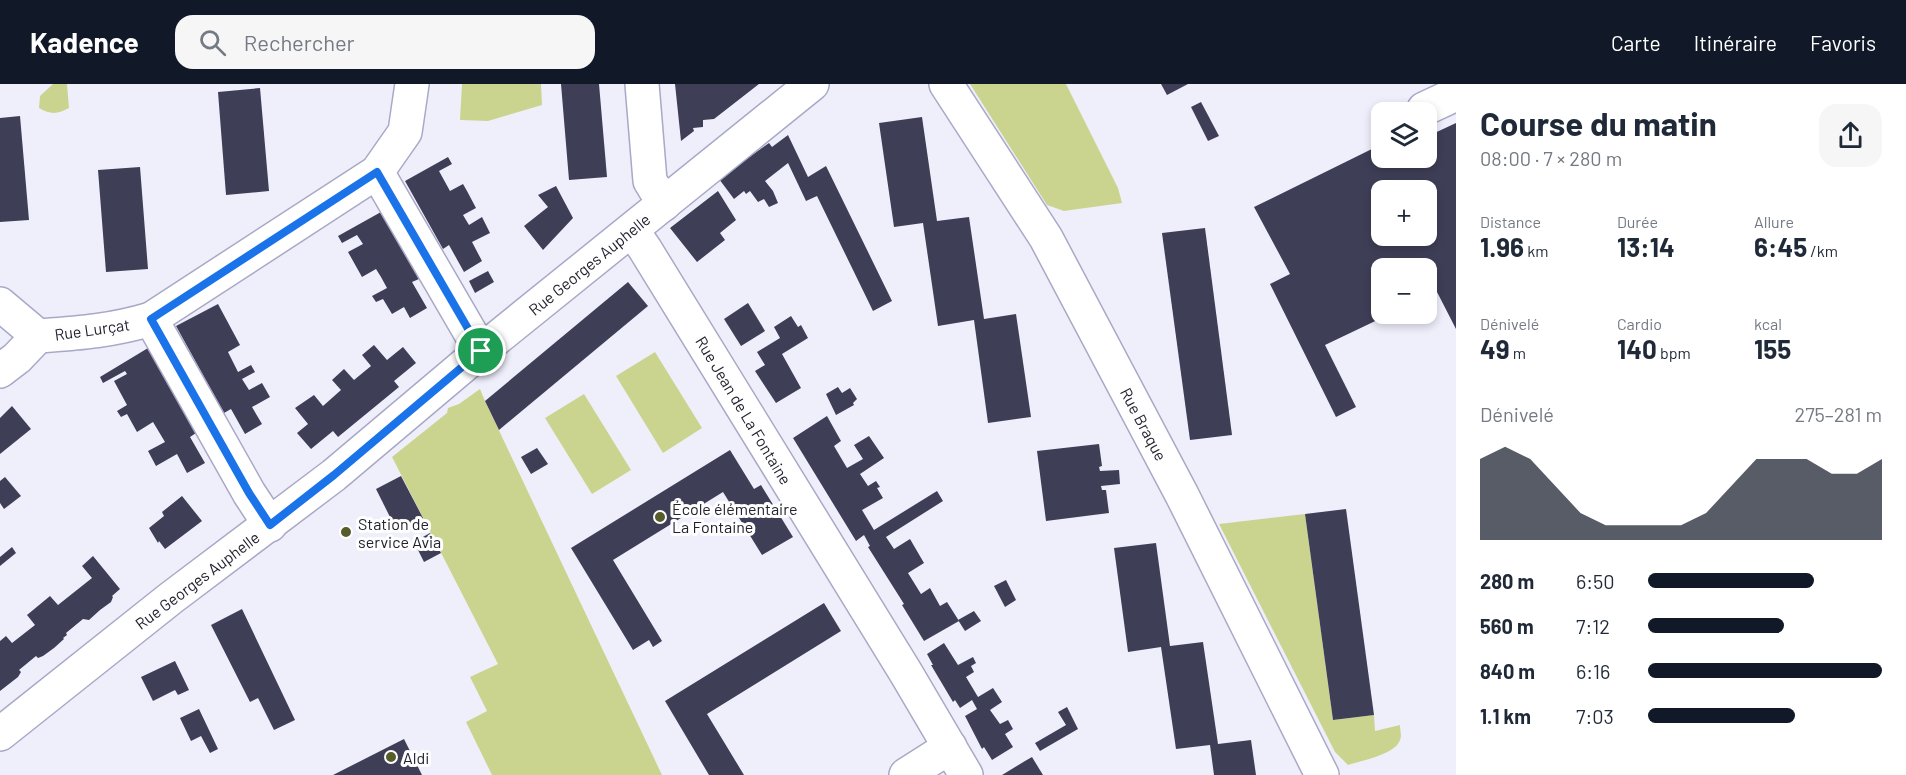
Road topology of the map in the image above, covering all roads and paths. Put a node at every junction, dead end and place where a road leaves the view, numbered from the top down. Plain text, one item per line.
1 (412, 84) edge
2 (642, 84) edge
3 (812, 84) edge
4 (946, 84) edge
5 (1456, 94) edge
6 (1437, 103) edge
7 (377, 172) junction
8 (664, 204) junction
9 (632, 230) junction
10 (0, 304) edge
11 (151, 319) junction
12 (38, 336) junction
13 (481, 351) junction
14 (0, 371) edge
15 (270, 525) junction
16 (0, 734) edge
17 (958, 761) edge
18 (906, 775) edge
19 (1322, 775) edge

1 - 7 street, Rue Lurçat
2 - 8 street
3 - 8 street, Rue Georges Auphelle
4 - 19 street, Rue Braque
5 - 6 street
7 - 11 street, Rue Lurçat
7 - 13 street
8 - 9 street, Rue Georges Auphelle
9 - 13 street, Rue Georges Auphelle
9 - 17 street, Rue Jean de La Fontaine
10 - 12 street, Rue Lurçat
11 - 12 street, Rue Lurçat
11 - 15 street
12 - 14 street
13 - 15 street, Rue Georges Auphelle
15 - 16 street, Rue Georges Auphelle
17 - 18 street

